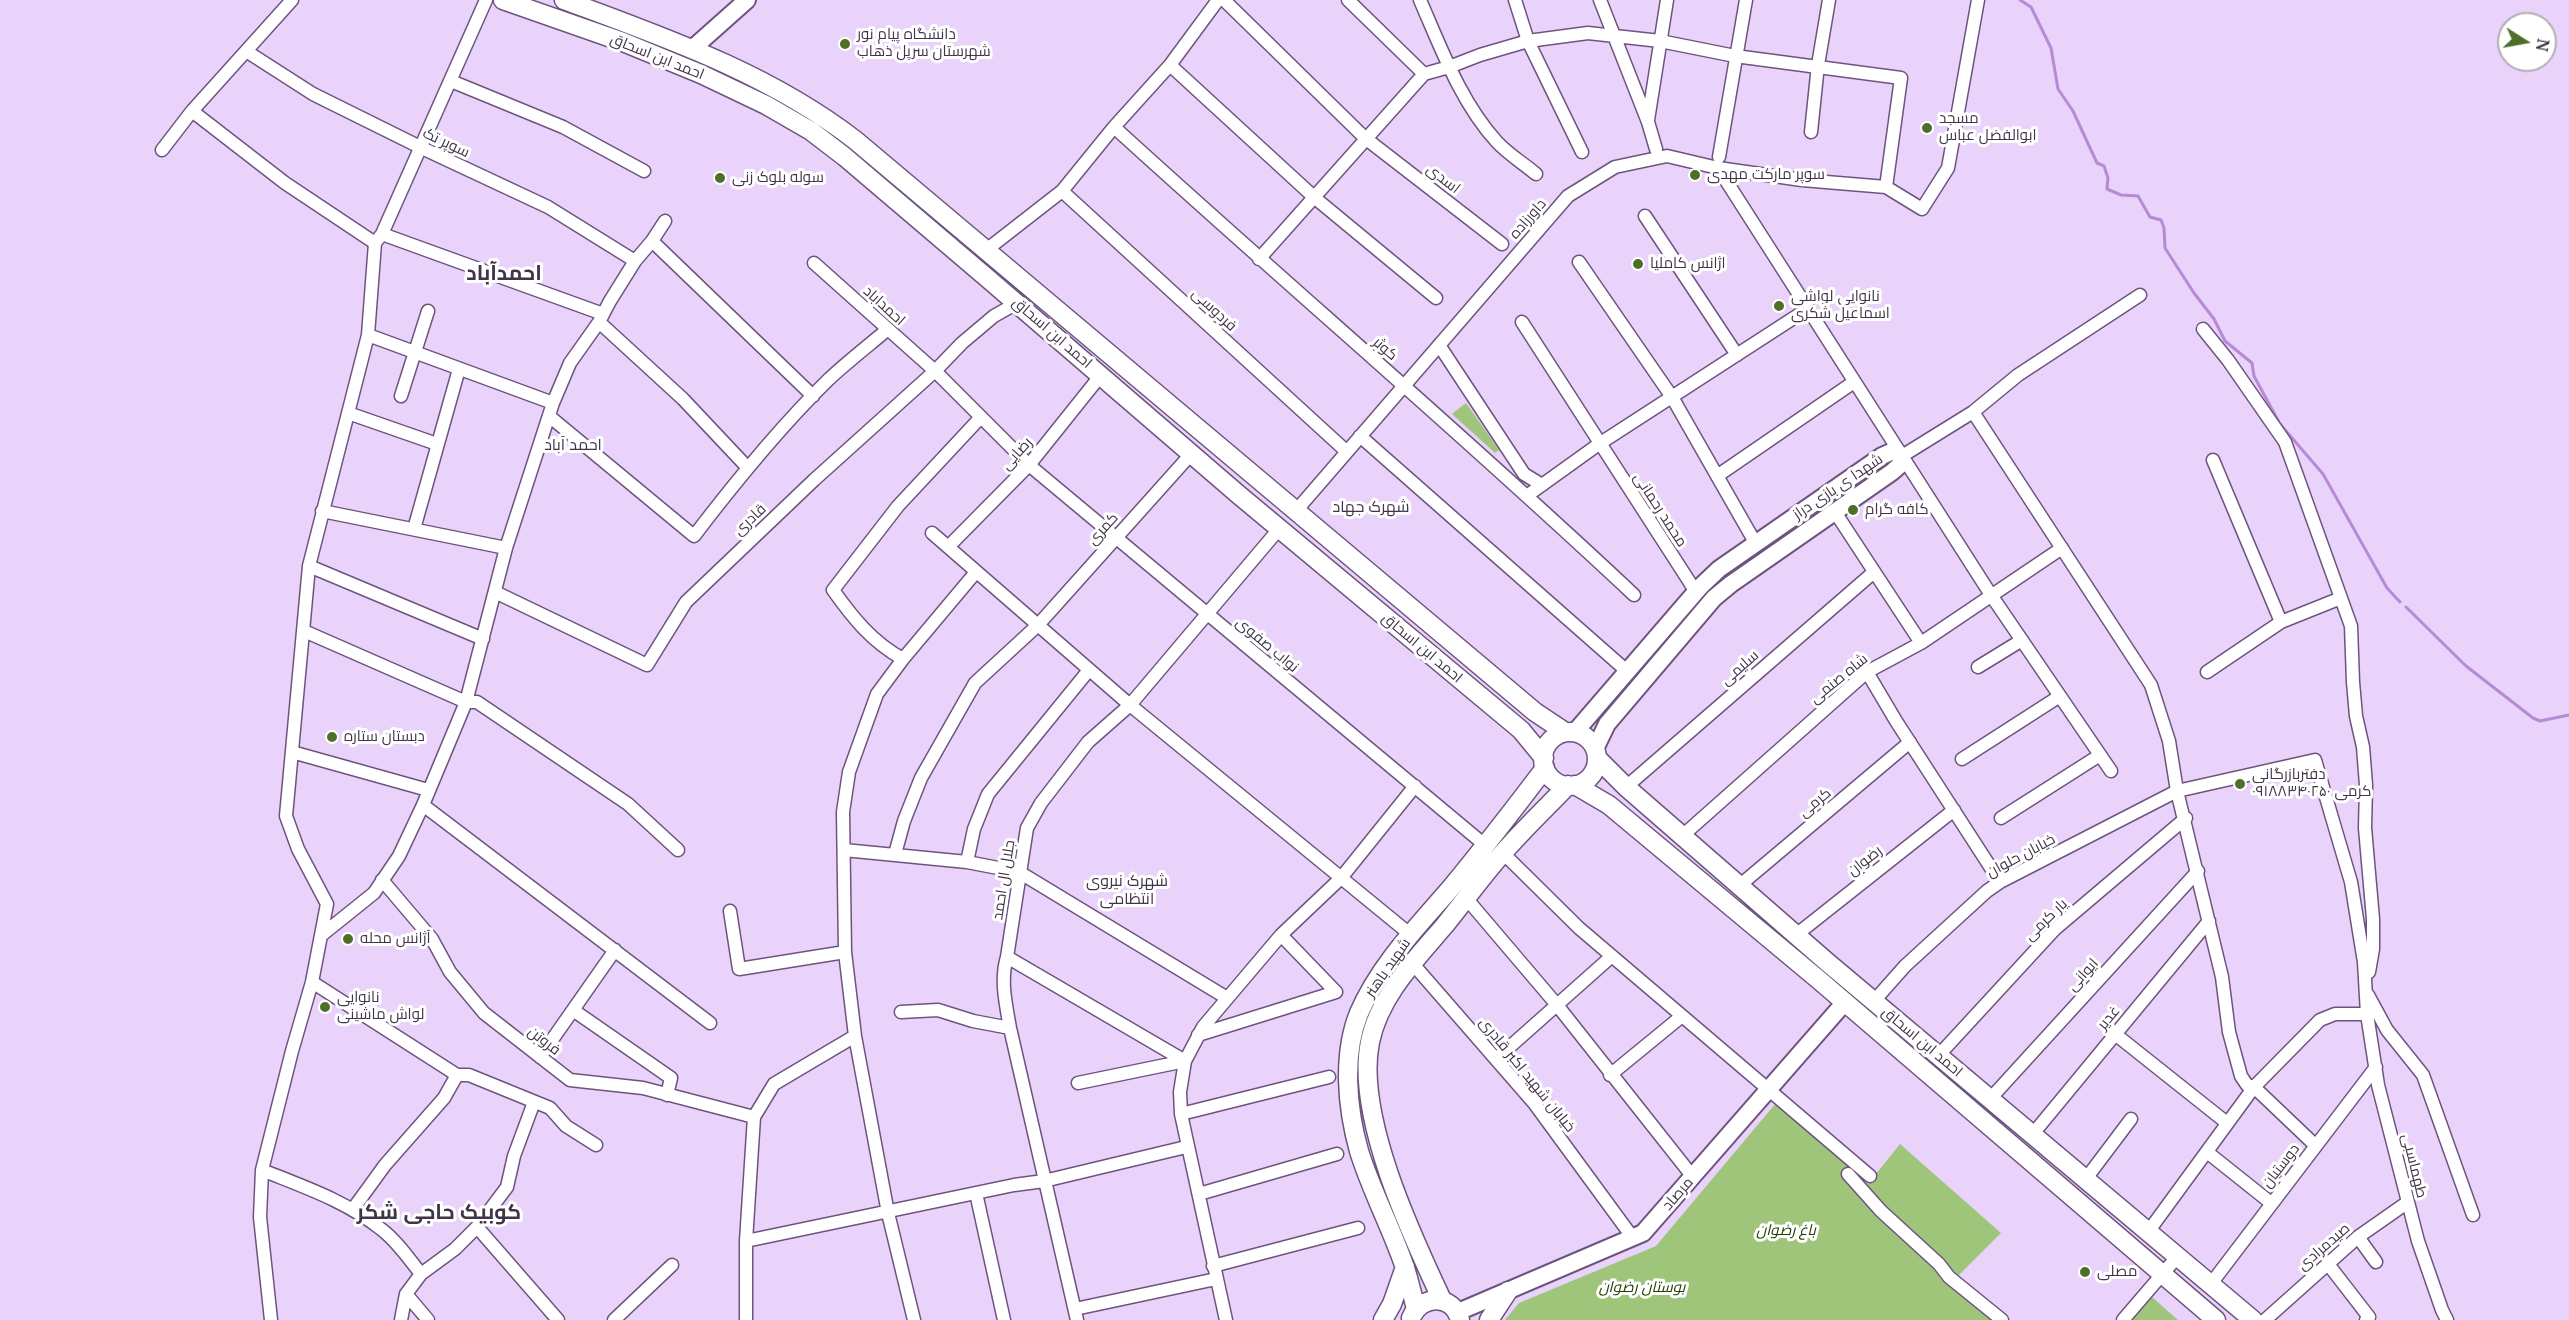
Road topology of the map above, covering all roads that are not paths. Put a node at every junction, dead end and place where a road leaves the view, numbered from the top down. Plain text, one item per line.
1 (292, 0) edge
2 (486, 0) edge
3 (503, 0) edge
4 (564, 0) edge
5 (747, 0) edge
6 (1218, 0) edge
7 (1224, 0) edge
8 (1348, 0) edge
9 (1420, 0) edge
10 (1515, 0) edge
11 (1600, 0) edge
12 (1667, 0) edge
13 (1746, 0) edge
14 (1829, 0) edge
15 (1978, 0) edge
16 (1614, 36) junction
17 (1528, 41) junction
18 (1660, 41) junction
19 (692, 49) junction
20 (246, 51) junction
21 (1735, 56) junction
22 (1170, 65) junction
23 (1818, 66) junction
24 (1449, 67) junction
25 (1424, 74) junction
26 (451, 81) junction
27 (192, 111) junction
28 (1648, 122) junction
29 (1114, 128) junction
30 (1811, 132) dead end
31 (1365, 138) junction
32 (422, 148) junction
33 (1656, 149) dead end
34 (162, 150) dead end
35 (1582, 152) dead end
36 (1718, 162) junction
37 (644, 171) dead end
38 (1536, 174) dead end
39 (1886, 187) junction
40 (1062, 191) junction
41 (1316, 198) junction
42 (1645, 216) dead end
43 (664, 221) dead end
44 (379, 238) junction
45 (652, 241) junction
46 (1502, 244) dead end
47 (992, 256) junction
48 (1259, 259) junction
49 (635, 261) junction
50 (1579, 262) dead end
51 (814, 263) dead end
52 (986, 276) junction
53 (1032, 290) junction
54 (2140, 295) dead end
55 (1437, 298) dead end
56 (1017, 303) junction
57 (1806, 310) junction
58 (429, 311) dead end
59 (601, 318) junction
60 (1522, 322) dead end
61 (888, 329) junction
62 (2203, 329) dead end
63 (368, 335) junction
64 (1438, 345) junction
65 (415, 352) junction
66 (1737, 355) junction
67 (459, 369) junction
68 (934, 371) junction
69 (1101, 375) junction
70 (1854, 382) junction
71 (1404, 386) junction
72 (401, 396) dead end
73 (813, 396) junction
74 (1672, 397) junction
75 (554, 403) junction
76 (1973, 412) junction
77 (348, 413) junction
78 (549, 416) junction
79 (981, 417) junction
80 (1360, 436) junction
81 (437, 444) junction
82 (1599, 444) junction
83 (1346, 451) junction
84 (1192, 453) junction
85 (1902, 456) junction
86 (2213, 459) dead end
87 (1029, 465) junction
88 (747, 467) junction
89 (1717, 476) junction
90 (1542, 485) junction
91 (1528, 495) junction
92 (322, 511) junction
93 (1295, 512) junction
94 (1835, 512) junction
95 (414, 529) junction
96 (1279, 529) junction
97 (932, 533) dead end
98 (1116, 537) junction
99 (1756, 544) junction
100 (948, 547) junction
101 (506, 548) junction
102 (2062, 548) junction
103 (309, 566) junction
104 (976, 572) junction
105 (1874, 572) junction
106 (495, 592) junction
107 (1696, 592) junction
108 (1634, 595) dead end
109 (1991, 595) junction
110 (2341, 598) junction
111 (1208, 614) junction
112 (2281, 622) junction
113 (1038, 625) junction
114 (304, 631) junction
115 (483, 639) junction
116 (2022, 640) junction
117 (1921, 643) junction
118 (903, 659) junction
119 (1978, 667) dead end
120 (1089, 670) junction
121 (1628, 672) junction
122 (1867, 672) junction
123 (2206, 672) dead end
124 (2060, 696) junction
125 (465, 702) junction
126 (1130, 705) junction
127 (1570, 732) junction
128 (1910, 742) junction
129 (292, 752) junction
130 (1596, 753) junction
131 (2100, 755) junction
132 (1962, 759) dead end
133 (1545, 763) junction
134 (2110, 771) dead end
135 (1572, 785) junction
136 (1415, 786) junction
137 (1626, 787) junction
138 (428, 790) junction
139 (2177, 791) junction
140 (423, 805) junction
141 (1954, 810) junction
142 (2001, 818) dead end
143 (2186, 818) junction
144 (1682, 837) junction
145 (1486, 846) junction
146 (678, 850) dead end
147 (844, 850) junction
148 (895, 854) junction
149 (1503, 854) junction
150 (966, 862) junction
151 (2198, 871) junction
152 (1019, 872) junction
153 (1341, 878) junction
154 (382, 880) junction
155 (2000, 882) junction
156 (1739, 886) junction
157 (1466, 898) junction
158 (730, 911) dead end
159 (2209, 921) junction
160 (1415, 931) junction
161 (323, 934) junction
162 (1281, 935) junction
163 (1796, 935) junction
164 (1431, 941) junction
165 (615, 950) junction
166 (845, 952) junction
167 (1396, 954) junction
168 (1612, 956) junction
169 (1007, 957) junction
170 (1412, 965) junction
171 (312, 982) junction
172 (2366, 992) junction
173 (1227, 998) junction
174 (1874, 1001) junction
175 (1845, 1002) junction
176 (1557, 1005) junction
177 (573, 1010) junction
178 (901, 1012) dead end
179 (2367, 1014) junction
180 (1682, 1016) junction
181 (710, 1023) dead end
182 (1010, 1028) junction
183 (2115, 1034) junction
184 (1198, 1035) junction
185 (855, 1036) junction
186 (1938, 1056) junction
187 (540, 1057) junction
188 (1496, 1059) junction
189 (1185, 1061) junction
190 (2376, 1067) junction
191 (457, 1075) junction
192 (1610, 1075) junction
193 (1329, 1077) dead end
194 (1078, 1083) dead end
195 (2254, 1087) junction
196 (1770, 1090) junction
197 (667, 1095) junction
198 (1990, 1100) junction
199 (534, 1102) junction
200 (1181, 1114) junction
201 (754, 1117) junction
202 (2131, 1119) dead end
203 (2227, 1123) junction
204 (2032, 1135) junction
205 (596, 1145) dead end
206 (2316, 1146) junction
207 (1186, 1147) junction
208 (2206, 1152) junction
209 (1337, 1154) dead end
210 (262, 1170) junction
211 (1848, 1174) dead end
212 (1693, 1176) junction
213 (1870, 1176) dead end
214 (2085, 1180) junction
215 (1044, 1181) junction
216 (976, 1193) junction
217 (1199, 1194) junction
218 (2408, 1202) junction
219 (2271, 1203) junction
220 (353, 1209) junction
221 (888, 1213) junction
222 (2473, 1215) dead end
223 (477, 1227) junction
224 (1358, 1228) dead end
225 (2148, 1233) junction
226 (2358, 1237) junction
227 (1633, 1238) junction
228 (746, 1242) junction
229 (2177, 1257) junction
230 (2376, 1262) dead end
231 (2328, 1263) junction
232 (672, 1265) dead end
233 (1213, 1266) junction
234 (1405, 1267) junction
235 (422, 1274) junction
236 (2163, 1274) junction
237 (1216, 1279) junction
238 (2210, 1285) junction
239 (1508, 1291) junction
240 (406, 1294) junction
241 (1442, 1300) junction
242 (1076, 1315) edge
243 (1459, 1316) edge
244 (1411, 1317) edge
245 (271, 1320) edge
246 (401, 1320) edge
247 (428, 1320) edge
248 (558, 1320) edge
249 (614, 1320) edge
250 (746, 1320) edge
251 (914, 1320) edge
252 (1004, 1320) edge
253 (1226, 1320) edge
254 (1383, 1320) edge
255 (1489, 1320) edge
256 (2002, 1320) edge
257 (2123, 1320) edge
258 (2216, 1320) edge
259 (2253, 1320) edge
260 (2265, 1320) edge
261 (2366, 1320) edge
262 (2447, 1320) edge

1 - 20 street
2 - 26 street
3 - 52 main road, احمد ابن اسحاق
4 - 19 main road, احمد ابن اسحاق
5 - 19 street
6 - 22 street
7 - 31 street, اسدی
8 - 25 street
9 - 24 street
10 - 17 street
11 - 16 street
12 - 18 street
13 - 21 street
14 - 23 street
15 - 39 street
16 - 17 street
16 - 18 street
16 - 28 street
17 - 24 street
17 - 35 street
18 - 21 street
18 - 28 street
19 - 47 main road, احمد ابن اسحاق
20 - 27 street
20 - 32 street, سوپر تک
21 - 23 street
21 - 36 street
22 - 29 street
22 - 41 street
23 - 30 street
23 - 39 street
24 - 25 street
24 - 38 street
25 - 31 street
26 - 32 street
26 - 37 street
27 - 34 street
27 - 44 street
28 - 33 street
29 - 40 street
29 - 48 street, کوثر
31 - 41 street
31 - 46 street, اسدی
32 - 44 street
32 - 49 street, سوپر تک
36 - 39 street, داورزاده
36 - 57 street
36 - 64 street, داورزاده
40 - 47 street
40 - 83 street, فردوسی
41 - 48 street
41 - 55 street
42 - 66 street
43 - 45 street
44 - 59 street
44 - 63 street
45 - 49 street
45 - 73 street
47 - 52 main road
47 - 53 main road, احمد ابن اسحاق
48 - 71 street, کوثر
49 - 59 street
50 - 74 street
51 - 61 street, احمداباد
52 - 56 main road, احمد ابن اسحاق
53 - 56 main road
53 - 93 main road, احمد ابن اسحاق
54 - 76 street
56 - 68 street, قادری
56 - 69 main road, احمد ابن اسحاق
57 - 66 street
57 - 70 street
58 - 65 street
59 - 75 street
59 - 88 street
60 - 82 street, محمد رحمانی
61 - 68 street, احمداباد
61 - 73 street
62 - 110 street
63 - 65 street
63 - 77 street
64 - 71 street, داورزاده
64 - 90 street
65 - 67 street
65 - 72 street
66 - 74 street
67 - 75 street
67 - 81 street
68 - 79 street, احمداباد
68 - 106 street, قادری
69 - 84 main road, احمد ابن اسحاق
69 - 87 street, رضایی
70 - 85 street
70 - 89 street
71 - 80 street, داورزاده
71 - 91 street, کوثر
73 - 88 street
74 - 82 street
74 - 89 street
75 - 78 street
76 - 85 street
76 - 102 street
77 - 81 street
77 - 92 street
78 - 88 street
78 - 101 street
79 - 87 street, نواب صفوی
79 - 118 street
80 - 83 street, داورزاده
80 - 121 street
81 - 95 street
82 - 90 street
82 - 107 street, محمد رحمانی
83 - 93 street, داورزاده
84 - 96 main road, احمد ابن اسحاق
84 - 98 street, کمری
85 - 94 street, شهدا ی بازی دراز
85 - 99 street, شهدا ی بازی دراز
85 - 109 street
86 - 112 street
87 - 98 street, نواب صفوی
87 - 100 street, رضایی
89 - 99 street
90 - 91 street
91 - 108 street, کوثر
92 - 95 street
92 - 103 street
93 - 127 main road, احمد ابن اسحاق
94 - 105 street
94 - 130 street, شهدا ی بازی دراز
95 - 101 street
96 - 111 street, جلال ال احمد
96 - 133 main road, احمد ابن اسحاق
97 - 100 street
98 - 111 street, نواب صفوی
98 - 113 street, کمری
99 - 107 street, شهدا ی بازی دراز
100 - 104 street
101 - 106 street
102 - 109 street, شاه صنمی
102 - 139 street
103 - 114 street
103 - 115 street
104 - 113 street
104 - 118 street
105 - 117 street
105 - 137 street, سلیمی
106 - 115 street
107 - 121 street, شهدا ی بازی دراز
109 - 116 street
109 - 117 street, شاه صنمی
110 - 112 street
110 - 172 street
111 - 126 street, جلال ال احمد
111 - 136 street, نواب صفوی
112 - 123 street
113 - 120 street
113 - 148 street, کمری
114 - 125 street
114 - 129 street
115 - 125 street
116 - 119 street
116 - 124 street
117 - 122 street, شاه صنمی
118 - 147 street
120 - 126 street
120 - 150 street
121 - 127 street, شهدا ی بازی دراز
122 - 128 street
122 - 144 street, شاه صنمی
124 - 131 street
124 - 132 street
125 - 138 street
125 - 146 street
126 - 152 street, جلال ال احمد
126 - 153 street
127 - 130 main road
127 - 133 main road
128 - 141 street
128 - 156 street, کرمی
129 - 138 street
129 - 161 street
130 - 135 main road
130 - 137 main road, احمد ابن اسحاق
131 - 134 street
131 - 142 street
133 - 135 main road
133 - 145 main road, شهید باهنر
135 - 149 main road, شهید باهنر
135 - 175 main road, احمد ابن اسحاق
136 - 145 street, نواب صفوی
136 - 153 street
137 - 144 main road, احمد ابن اسحاق
138 - 140 street
139 - 143 street
139 - 155 street, خیابان حلوان
139 - 172 street, خیابان حلوان
140 - 154 street
140 - 165 street
141 - 155 street
141 - 163 street, رضوان
143 - 151 street
143 - 186 street, یار کرمی
144 - 156 main road, احمد ابن اسحاق
145 - 160 main road, شهید باهنر
147 - 148 street
147 - 166 street
148 - 150 street
149 - 157 main road, شهید باهنر
149 - 168 street
150 - 152 street
151 - 159 street
151 - 198 street, ایوانی
152 - 169 street, جلال ال احمد
152 - 173 street
153 - 160 street
153 - 162 street
154 - 161 street
154 - 187 street, فروتن
155 - 174 street, خیابان حلوان
156 - 163 main road, احمد ابن اسحاق
157 - 164 main road, شهید باهنر
157 - 176 street
158 - 166 street
159 - 183 street, غدیر
159 - 195 street
160 - 164 main road
160 - 167 main road, شهید باهنر
161 - 171 street
162 - 173 street
162 - 184 street
163 - 174 main road, احمد ابن اسحاق
164 - 170 main road, شهید باهنر
165 - 177 street
165 - 181 street
166 - 185 street
167 - 170 main road
167 - 234 main road, شهید باهنر
168 - 176 street
168 - 180 street
169 - 182 street, جلال ال احمد
169 - 189 street
170 - 188 street, خیابان شهید اکبر قادری
170 - 241 main road, شهید باهنر
171 - 191 street
171 - 210 street
172 - 179 street, طهماسبی
172 - 222 street
173 - 184 street
174 - 186 main road, احمد ابن اسحاق
175 - 196 street, مرصاد
175 - 236 main road, احمد ابن اسحاق
176 - 188 street
176 - 192 street
177 - 187 street
177 - 197 street
178 - 182 street
179 - 190 street, طهماسبی
179 - 195 street
180 - 192 street
180 - 196 street
182 - 215 street, جلال ال احمد
183 - 203 street
183 - 204 street, غدیر
184 - 189 street
185 - 201 street
185 - 221 street
186 - 198 main road, احمد ابن اسحاق
187 - 197 street, فروتن
188 - 227 street, خیابان شهید اکبر قادری
189 - 194 street
189 - 200 street
190 - 206 street, دوستیان
190 - 218 street, طهماسبی
191 - 199 street
191 - 220 street
192 - 212 street
193 - 200 street
195 - 203 street
195 - 206 street
196 - 212 street, مرصاد
196 - 213 street
197 - 201 street, فروتن
198 - 204 main road, احمد ابن اسحاق
199 - 205 street
199 - 223 street
200 - 207 street
201 - 228 street
202 - 214 street
203 - 208 street
204 - 214 main road, احمد ابن اسحاق
206 - 219 street, دوستیان
207 - 215 street
207 - 217 street
208 - 219 street
208 - 225 street
209 - 217 street
210 - 220 street
210 - 245 street
211 - 256 street
212 - 227 street, مرصاد
214 - 225 main road, احمد ابن اسحاق
215 - 216 street
215 - 242 street, جلال ال احمد
216 - 221 street
216 - 252 street
217 - 233 street
218 - 226 street, صیدمرادی
218 - 262 street, طهماسبی
219 - 238 street, دوستیان
220 - 235 street
221 - 228 street
221 - 251 street
223 - 235 street
223 - 248 street
224 - 233 street
225 - 229 main road, احمد ابن اسحاق
226 - 230 street
226 - 231 street, صیدمرادی
227 - 239 street, مرصاد
228 - 250 street
229 - 236 street
229 - 238 main road, احمد ابن اسحاق
231 - 260 street, صیدمرادی
231 - 261 street
232 - 249 street
233 - 237 street
234 - 244 main road, شهید باهنر
234 - 254 main road
235 - 240 street
236 - 257 street
236 - 258 main road, احمد ابن اسحاق
237 - 242 street
237 - 253 street
238 - 259 main road, احمد ابن اسحاق
239 - 243 street, مرصاد
239 - 255 main road
240 - 246 street
240 - 247 street
241 - 243 main road
241 - 244 main road

